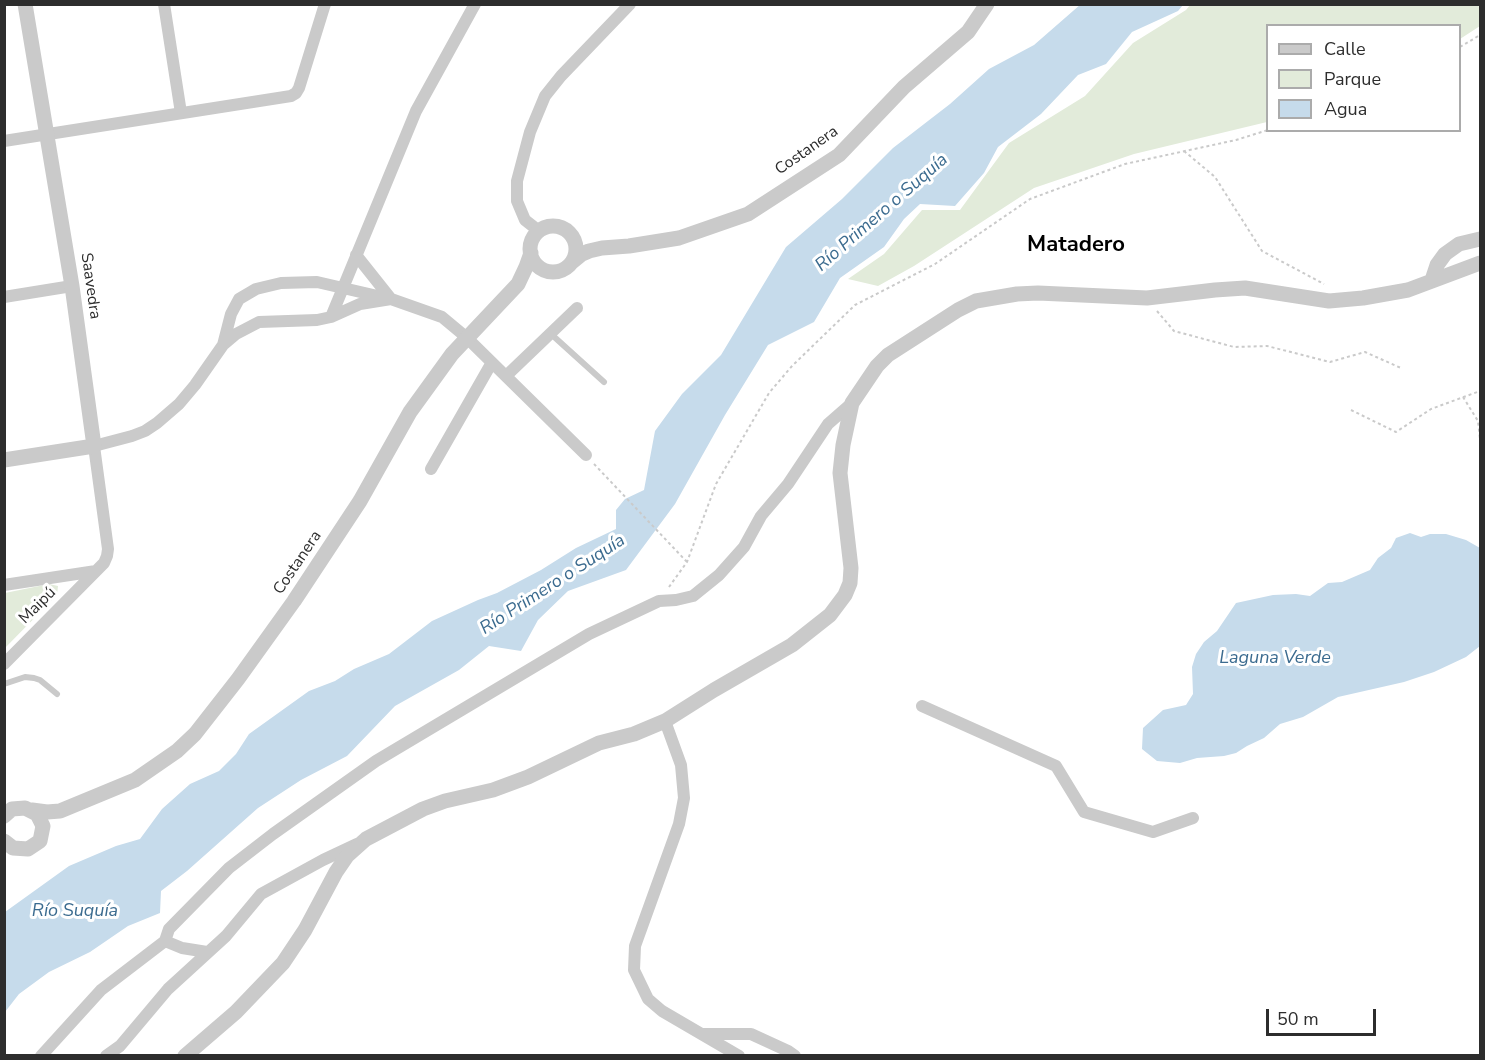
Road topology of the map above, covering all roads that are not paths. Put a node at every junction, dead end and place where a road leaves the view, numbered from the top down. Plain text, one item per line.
1 (25, 4) edge
2 (164, 4) edge
3 (325, 4) edge
4 (474, 4) edge
5 (630, 4) edge
6 (987, 4) edge
7 (181, 113) junction
8 (47, 134) junction
9 (4, 141) edge
10 (539, 231) junction
11 (572, 236) junction
12 (1480, 239) edge
13 (602, 248) junction
14 (531, 253) junction
15 (356, 255) junction
16 (1480, 263) edge
17 (571, 264) junction
18 (551, 272) junction
19 (1432, 280) junction
20 (518, 284) junction
21 (72, 286) junction
22 (341, 289) junction
23 (4, 297) edge
24 (391, 299) junction
25 (577, 308) dead end
26 (331, 317) junction
27 (551, 333) junction
28 (466, 338) junction
29 (223, 345) junction
30 (491, 364) junction
31 (506, 376) junction
32 (604, 382) dead end
33 (852, 403) junction
34 (94, 446) junction
35 (586, 455) road end
36 (4, 460) edge
37 (431, 469) dead end
38 (96, 571) junction
39 (4, 585) edge
40 (4, 664) edge
41 (4, 684) edge
42 (57, 694) dead end
43 (922, 706) dead end
44 (665, 721) junction
45 (32, 810) junction
46 (60, 811) junction
47 (4, 816) edge
48 (1193, 818) dead end
49 (43, 834) junction
50 (366, 839) junction
51 (7, 846) edge
52 (165, 941) junction
53 (207, 952) junction
54 (700, 1034) junction
55 (41, 1056) edge
56 (106, 1056) edge
57 (185, 1056) edge
58 (739, 1056) edge
59 (795, 1056) edge

1 - 8 street, Saavedra
2 - 7 street
3 - 7 street
4 - 15 street
5 - 10 street
6 - 13 street, Costanera
7 - 8 street
8 - 9 street
8 - 21 street, Saavedra
10 - 11 street, Costanera
10 - 14 street, Costanera
11 - 13 street, Costanera
11 - 17 street
12 - 19 street
13 - 17 street, Costanera
14 - 18 street
14 - 20 street, Costanera
15 - 22 street
15 - 24 street
16 - 19 street
17 - 18 street, Costanera
18 - 20 street, Costanera
19 - 33 street
20 - 28 street, Costanera
21 - 23 street
21 - 34 street, Saavedra
22 - 24 street
22 - 26 street
22 - 29 street
24 - 26 street
24 - 28 street
25 - 27 street
26 - 29 street
27 - 31 street
27 - 32 lane
28 - 30 street
28 - 46 street, Costanera
29 - 34 street
30 - 31 street
30 - 37 street
31 - 35 street
33 - 44 street
33 - 52 street
34 - 36 street
34 - 38 street, Saavedra
38 - 39 street
38 - 40 street, Maipú
41 - 42 lane
43 - 48 street
44 - 50 street
44 - 54 street
45 - 46 street, Costanera
45 - 47 street, Costanera
45 - 49 street
46 - 49 street
49 - 51 street
50 - 53 street
50 - 57 street
52 - 53 street
52 - 55 street
53 - 56 street
54 - 58 street
54 - 59 street

